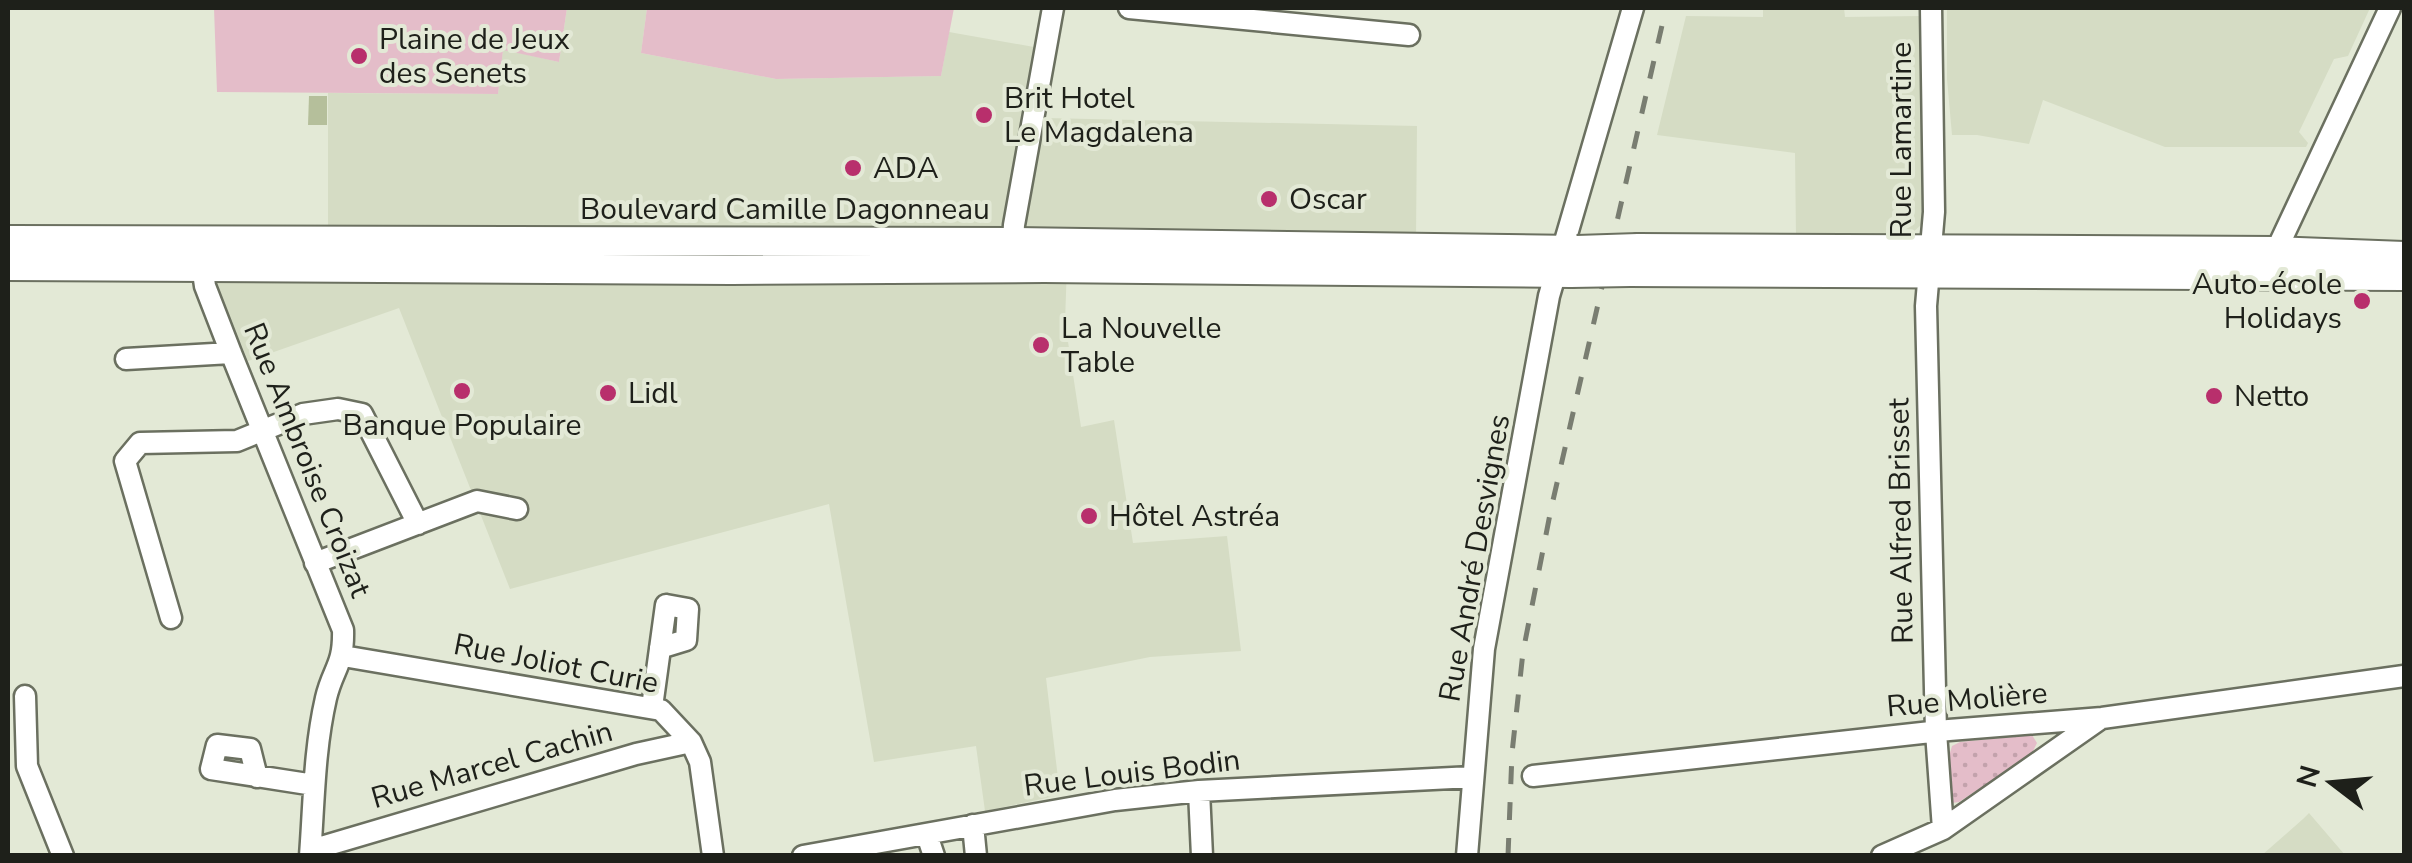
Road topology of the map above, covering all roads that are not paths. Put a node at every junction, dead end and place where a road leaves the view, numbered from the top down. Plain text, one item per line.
1 (1053, 8) edge
2 (1129, 8) edge
3 (1632, 8) edge
4 (1931, 8) edge
5 (2390, 8) edge
6 (1408, 35) dead end
7 (8, 240) edge
8 (1013, 255) junction
9 (1634, 259) junction
10 (1567, 261) junction
11 (1930, 261) junction
12 (2403, 263) edge
13 (202, 265) junction
14 (8, 266) edge
15 (2277, 267) junction
16 (230, 353) junction
17 (126, 360) dead end
18 (262, 432) junction
19 (517, 509) dead end
20 (418, 524) junction
21 (315, 563) junction
22 (171, 618) dead end
23 (660, 648) dead end
24 (343, 656) junction
25 (2404, 676) edge
26 (24, 696) dead end
27 (652, 707) junction
28 (2102, 718) junction
29 (2035, 725) junction
30 (1936, 732) junction
31 (691, 742) junction
32 (2043, 759) junction
33 (1533, 776) dead end
34 (257, 777) dead end
35 (1472, 777) junction
36 (314, 785) junction
37 (1199, 790) junction
38 (973, 825) junction
39 (1943, 829) junction
40 (927, 834) junction
41 (854, 852) edge
42 (310, 853) edge
43 (63, 856) edge
44 (713, 856) edge
45 (803, 856) edge
46 (934, 856) edge
47 (976, 856) edge
48 (1202, 856) edge
49 (1467, 856) edge
50 (1882, 856) edge

1 - 8 street
2 - 6 street
3 - 10 street, Rue André Desvignes
4 - 11 street, Rue Lamartine
5 - 15 street
7 - 8 main road, Boulevard Camille Dagonneau
8 - 10 main road, Boulevard Camille Dagonneau
8 - 13 main road, Boulevard Camille Dagonneau
9 - 10 main road, Boulevard Camille Dagonneau, bridge
9 - 11 main road
9 - 11 main road
10 - 35 street, Rue André Desvignes
11 - 15 main road
11 - 30 street, Rue Alfred Brisset
12 - 15 main road
13 - 14 main road, Boulevard Camille Dagonneau
13 - 16 street, Rue Ambroise Croizat
16 - 17 street
16 - 18 street, Rue Ambroise Croizat
18 - 20 street
18 - 21 street, Rue Ambroise Croizat
18 - 22 street
19 - 20 street
20 - 21 street
21 - 24 street, Rue Ambroise Croizat
23 - 27 street
24 - 27 street, Rue Joliot Curie
24 - 36 street
25 - 28 street, Rue Molière
26 - 43 street
27 - 31 street, Rue Joliot Curie
28 - 29 street, Rue Molière
28 - 32 street
29 - 30 street, Rue Molière
29 - 32 street
30 - 33 street, Rue Molière
30 - 39 street, Rue Alfred Brisset
31 - 42 street, Rue Marcel Cachin
31 - 44 street
32 - 39 street
34 - 36 street
35 - 37 street, Rue Louis Bodin
35 - 49 street, Rue André Desvignes
36 - 42 street
37 - 38 street, Rue Louis Bodin
37 - 48 street
38 - 40 street, Rue Louis Bodin
38 - 47 street
39 - 50 street
40 - 41 street, Rue Louis Bodin
40 - 46 street
41 - 45 street, Rue Louis Bodin

